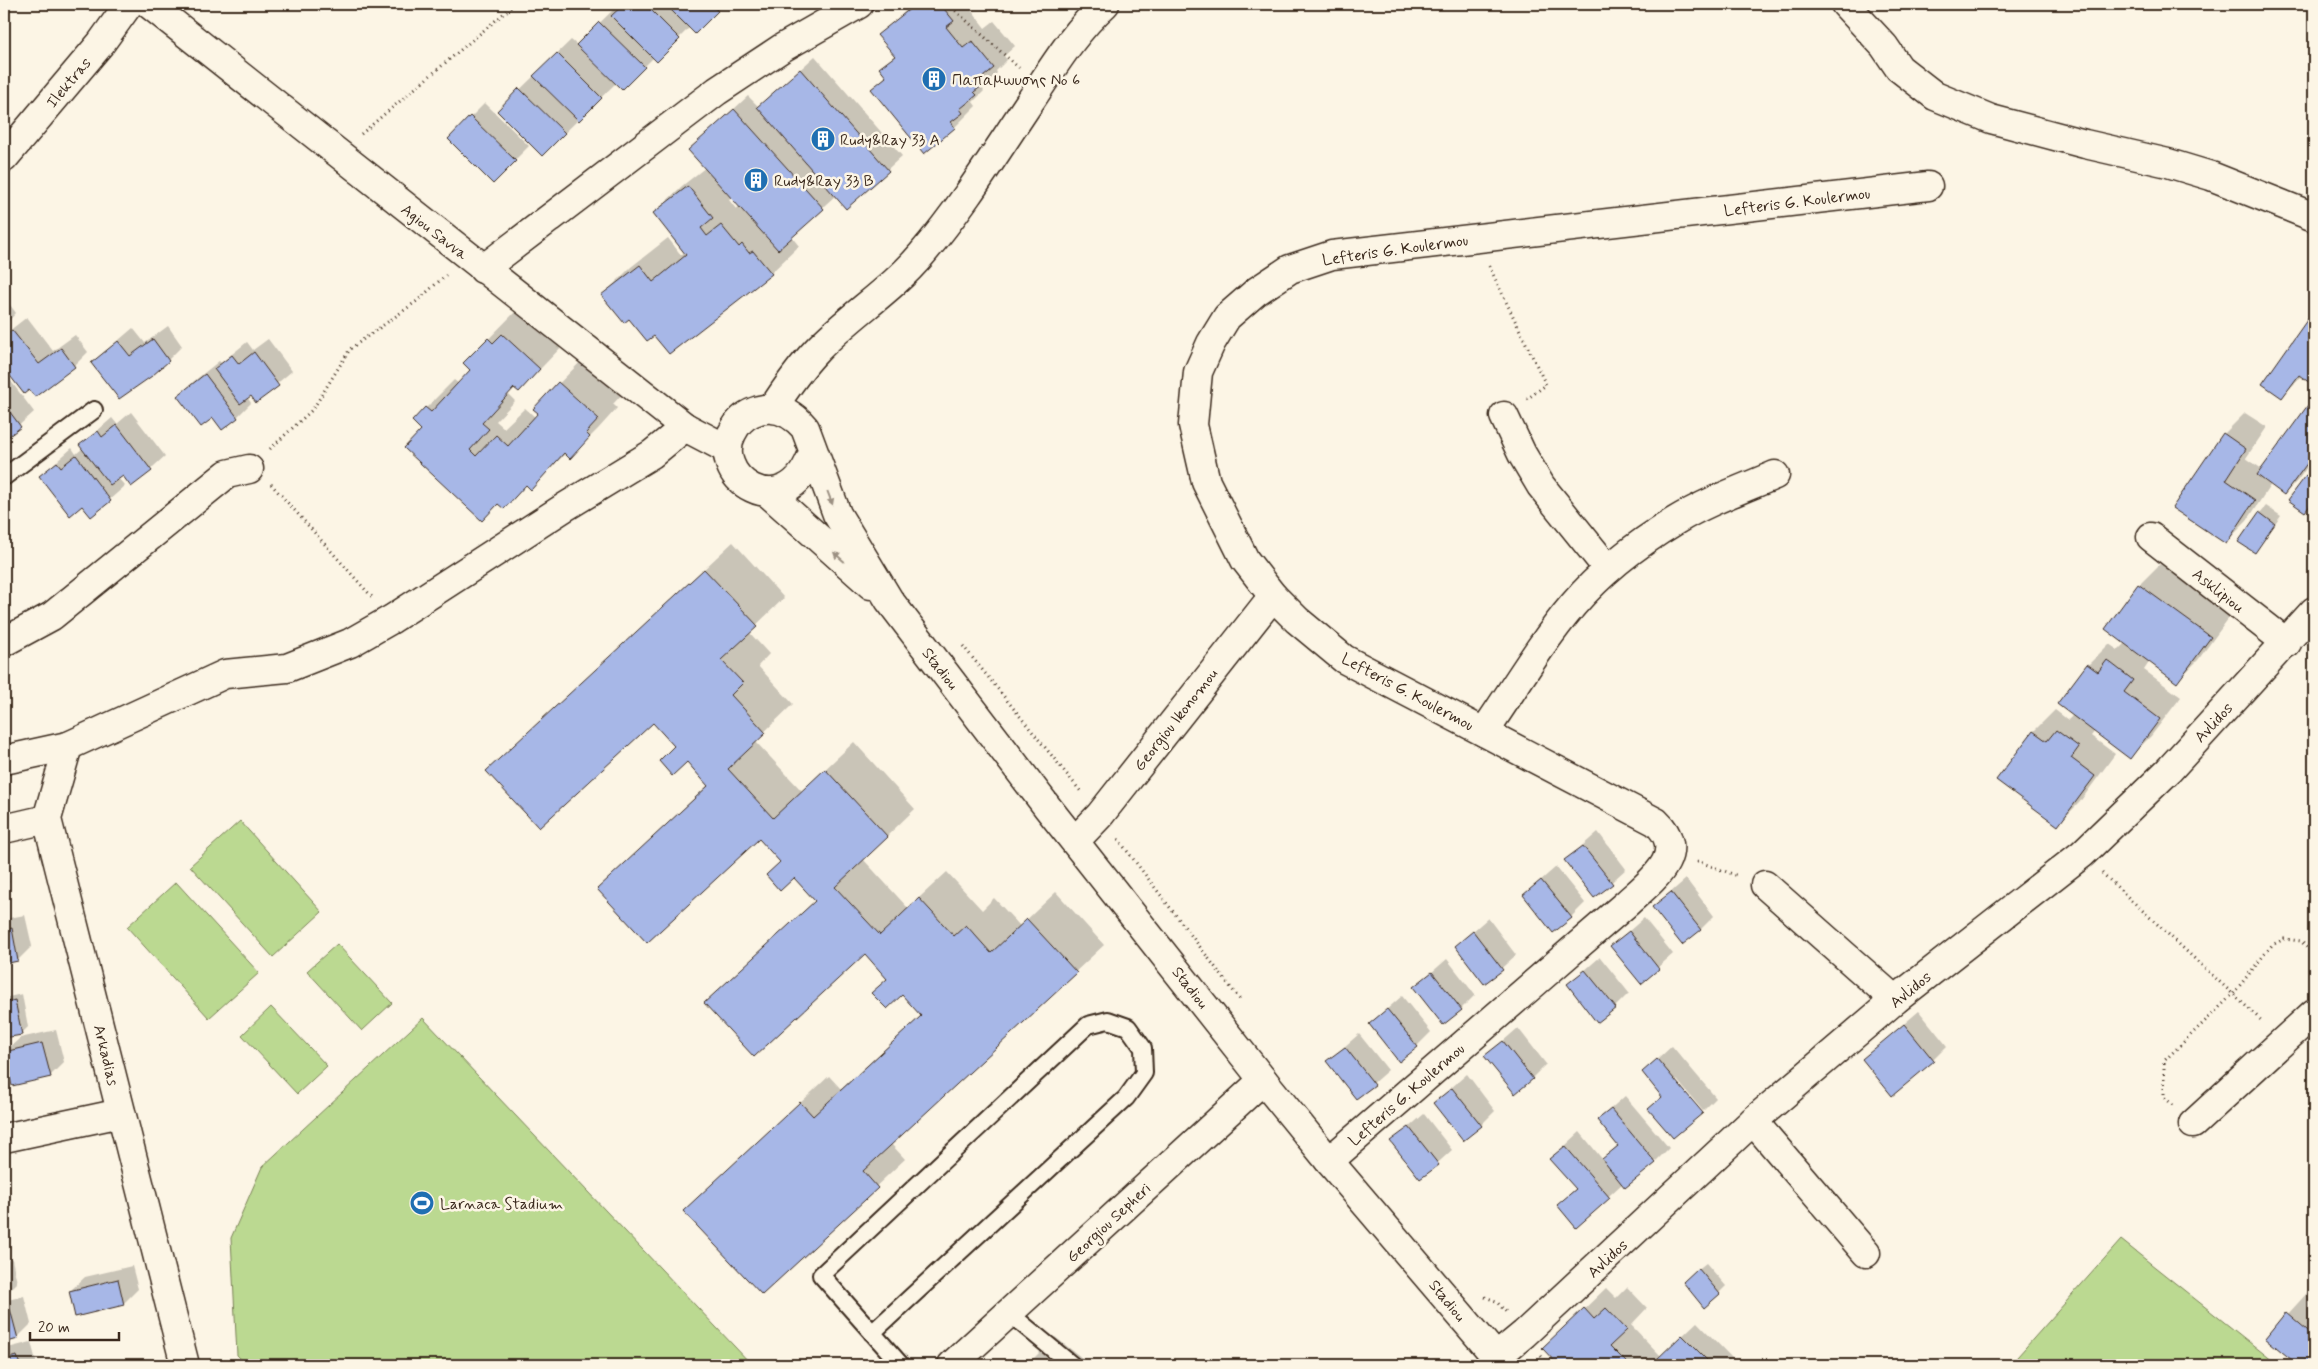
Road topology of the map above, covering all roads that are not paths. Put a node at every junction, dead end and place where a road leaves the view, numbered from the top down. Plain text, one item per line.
1 (129, 4) edge
2 (149, 4) edge
3 (859, 4) edge
4 (1104, 4) edge
5 (1845, 4) edge
6 (4, 158) edge
7 (1928, 186) dead end
8 (2314, 218) edge
9 (475, 262) junction
10 (773, 408) junction
11 (94, 410) dead end
12 (1504, 416) road end
13 (685, 427) junction
14 (727, 449) junction
15 (813, 452) junction
16 (249, 469) road end
17 (1775, 475) dead end
18 (4, 478) edge
19 (767, 492) junction
20 (2151, 537) dead end
21 (1608, 569) junction
22 (1273, 596) junction
23 (889, 600) junction
24 (2314, 611) edge
25 (4, 642) edge
26 (2287, 643) junction
27 (1484, 732) junction
28 (68, 746) junction
29 (4, 760) edge
30 (47, 819) junction
31 (4, 829) edge
32 (1075, 840) junction
33 (1765, 885) road end
34 (1895, 1000) junction
35 (2314, 1013) edge
36 (1263, 1080) junction
37 (121, 1113) junction
38 (1753, 1121) junction
39 (2193, 1124) road end
40 (4, 1138) edge
41 (1329, 1161) junction
42 (1866, 1253) dead end
43 (1009, 1313) junction
44 (872, 1333) junction
45 (1499, 1361) edge
46 (185, 1365) edge
47 (901, 1365) edge
48 (952, 1365) edge
49 (1072, 1365) edge

1 - 6 street, Ilektras
2 - 9 street, Agiou Savva
3 - 9 street
4 - 10 street
5 - 8 street
7 - 22 street, Lefteris G. Koulermou
9 - 13 street, Agiou Savva
10 - 14 street
10 - 15 street
11 - 18 lane
12 - 21 street
13 - 14 street, Agiou Savva
13 - 28 street
14 - 19 street
15 - 19 street
15 -> 23 street, Stadiou
16 - 25 street
17 - 21 street
23 -> 19 street, Stadiou
20 - 26 street, Asklipiou
21 - 27 street
22 - 27 street, Lefteris G. Koulermou
22 - 32 street, Georgiou Ikonomou
23 - 32 street, Stadiou
24 - 26 street, Avlidos
26 - 34 street, Avlidos
27 - 41 street, Lefteris G. Koulermou
28 - 29 street
28 - 30 street
30 - 31 street
30 - 37 street, Arkadias
32 - 36 street, Stadiou
33 - 34 street
34 - 38 street, Avlidos
35 - 39 street
36 - 41 street, Stadiou
36 - 43 street, Georgiou Sepheri
37 - 40 street
37 - 46 street, Arkadias
38 - 42 street
38 - 45 street, Avlidos
41 - 45 street, Stadiou
43 - 48 street, Georgiou Sepheri
43 - 49 lane
44 - 44 lane
44 - 47 lane

